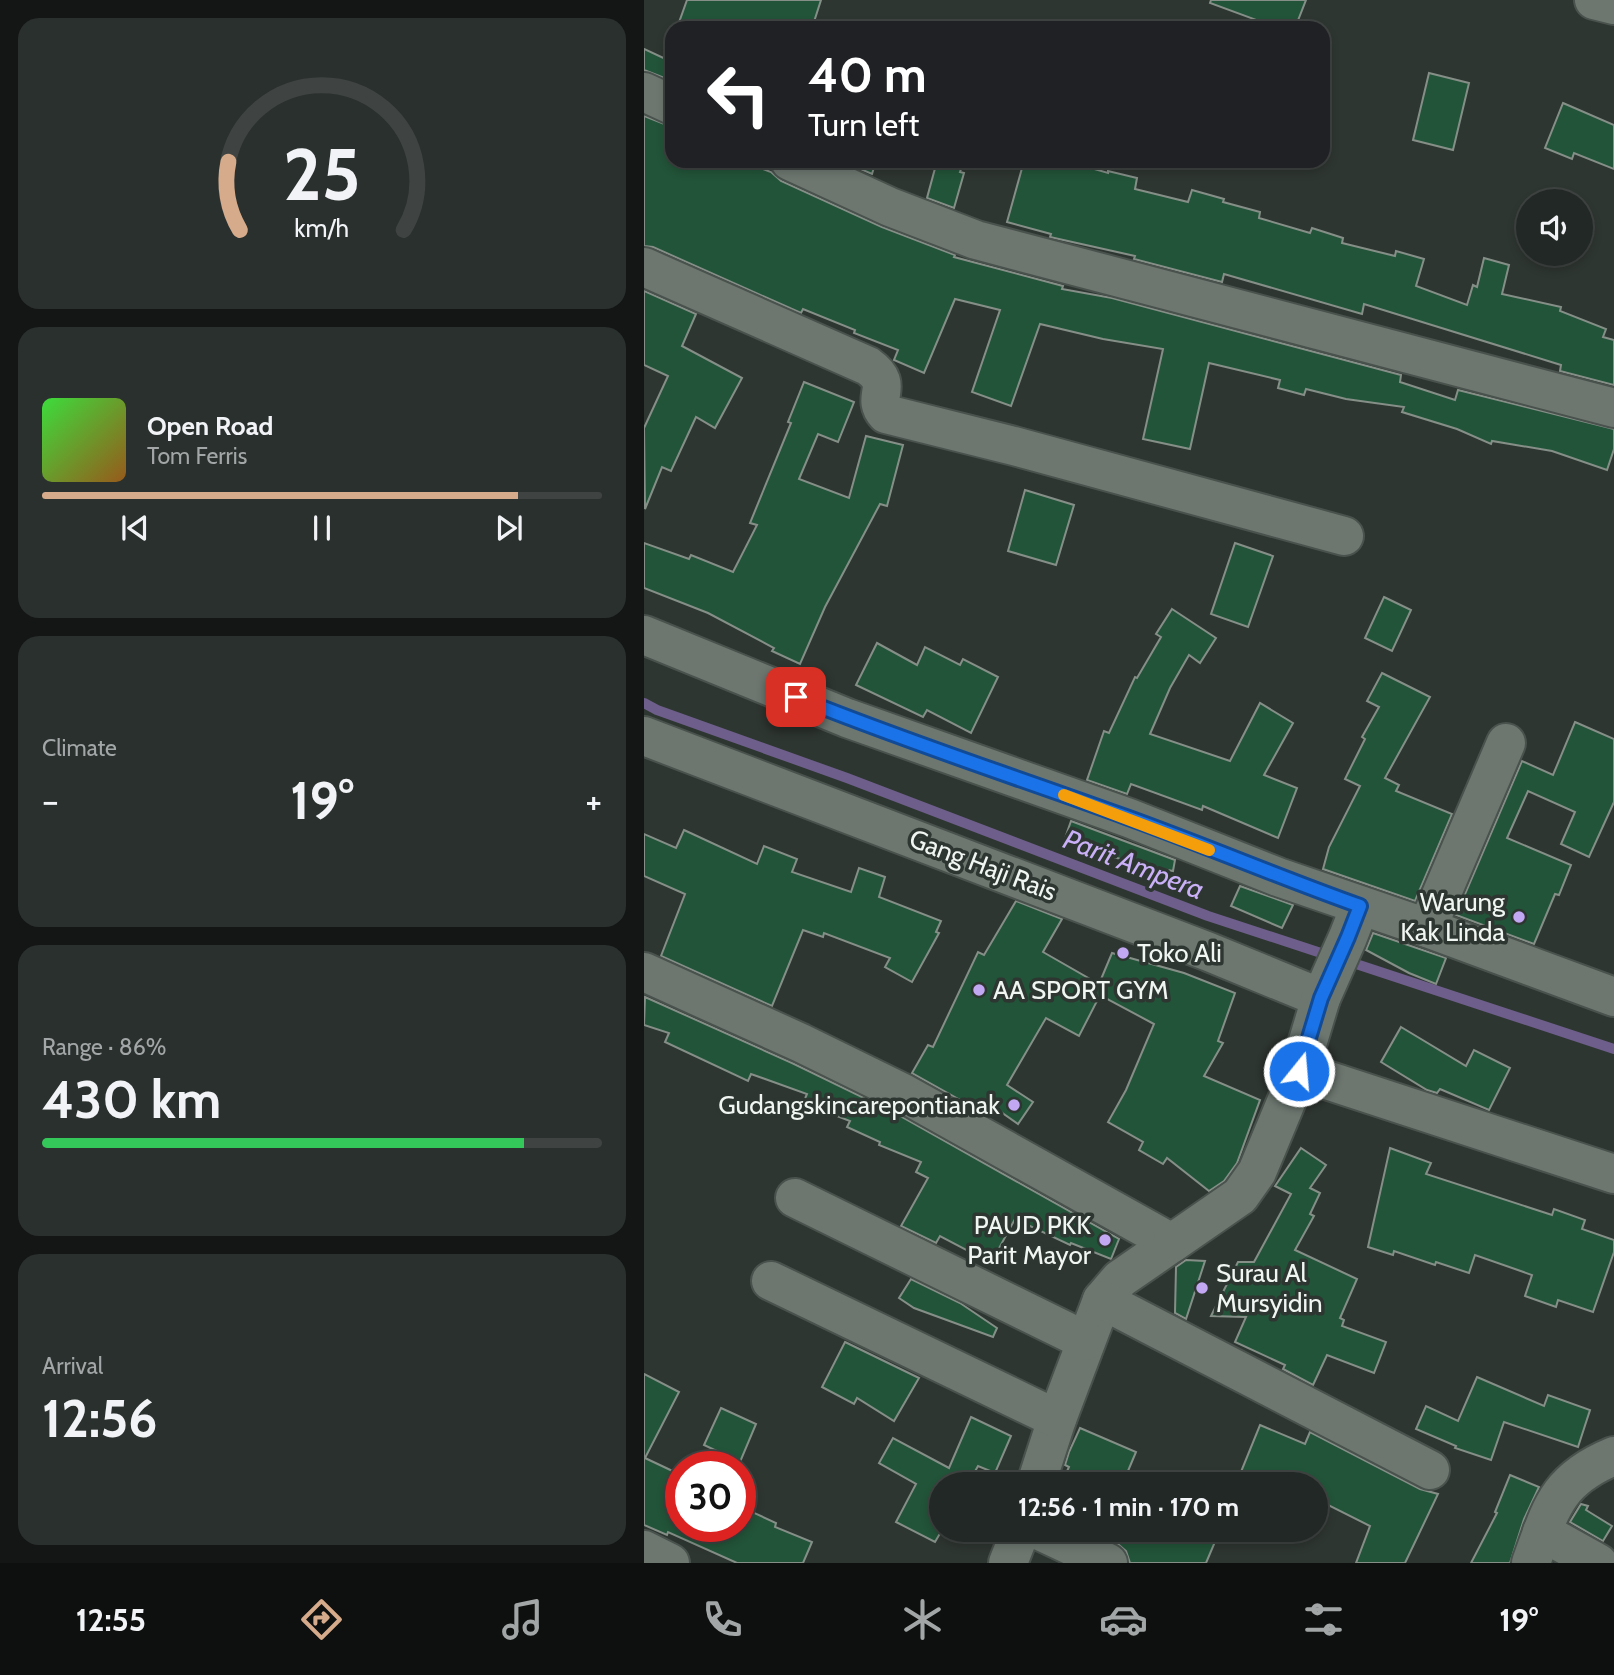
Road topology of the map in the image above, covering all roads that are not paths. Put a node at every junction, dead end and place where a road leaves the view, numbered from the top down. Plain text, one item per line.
1 (1594, 0) edge
2 (1614, 5) edge
3 (644, 92) edge
4 (665, 102) edge
5 (805, 168) edge
6 (644, 267) edge
7 (1614, 408) edge
8 (1344, 536) dead end
9 (644, 635) edge
10 (644, 736) edge
11 (1506, 743) dead end
12 (1354, 922) junction
13 (1427, 928) junction
14 (644, 972) edge
15 (1325, 990) junction
16 (1614, 997) edge
17 (1299, 1071) junction
18 (1614, 1174) edge
19 (795, 1198) dead end
20 (1172, 1242) junction
21 (771, 1281) dead end
22 (1102, 1300) junction
23 (1086, 1341) junction
24 (1056, 1419) junction
25 (1614, 1456) edge
26 (1430, 1470) dead end
27 (1040, 1472) edge
28 (1016, 1542) edge
29 (1063, 1542) edge
30 (1537, 1548) edge
31 (644, 1550) edge
32 (670, 1563) edge
33 (1008, 1563) edge
34 (1108, 1563) edge
35 (1598, 1563) edge

1 - 2 street
3 - 4 street
5 - 7 street
6 - 8 street
9 - 12 street
10 - 15 street, Gang Haji Rais
11 - 13 street
12 - 13 street
12 - 15 street
13 - 16 street
14 - 20 street
15 - 17 street
17 - 18 street
17 - 20 street
19 - 23 street
20 - 22 street
21 - 24 street
22 - 23 street
22 - 26 street
23 - 24 street
24 - 27 street
25 - 30 street
28 - 33 street
29 - 34 street
30 - 35 street
31 - 32 street

